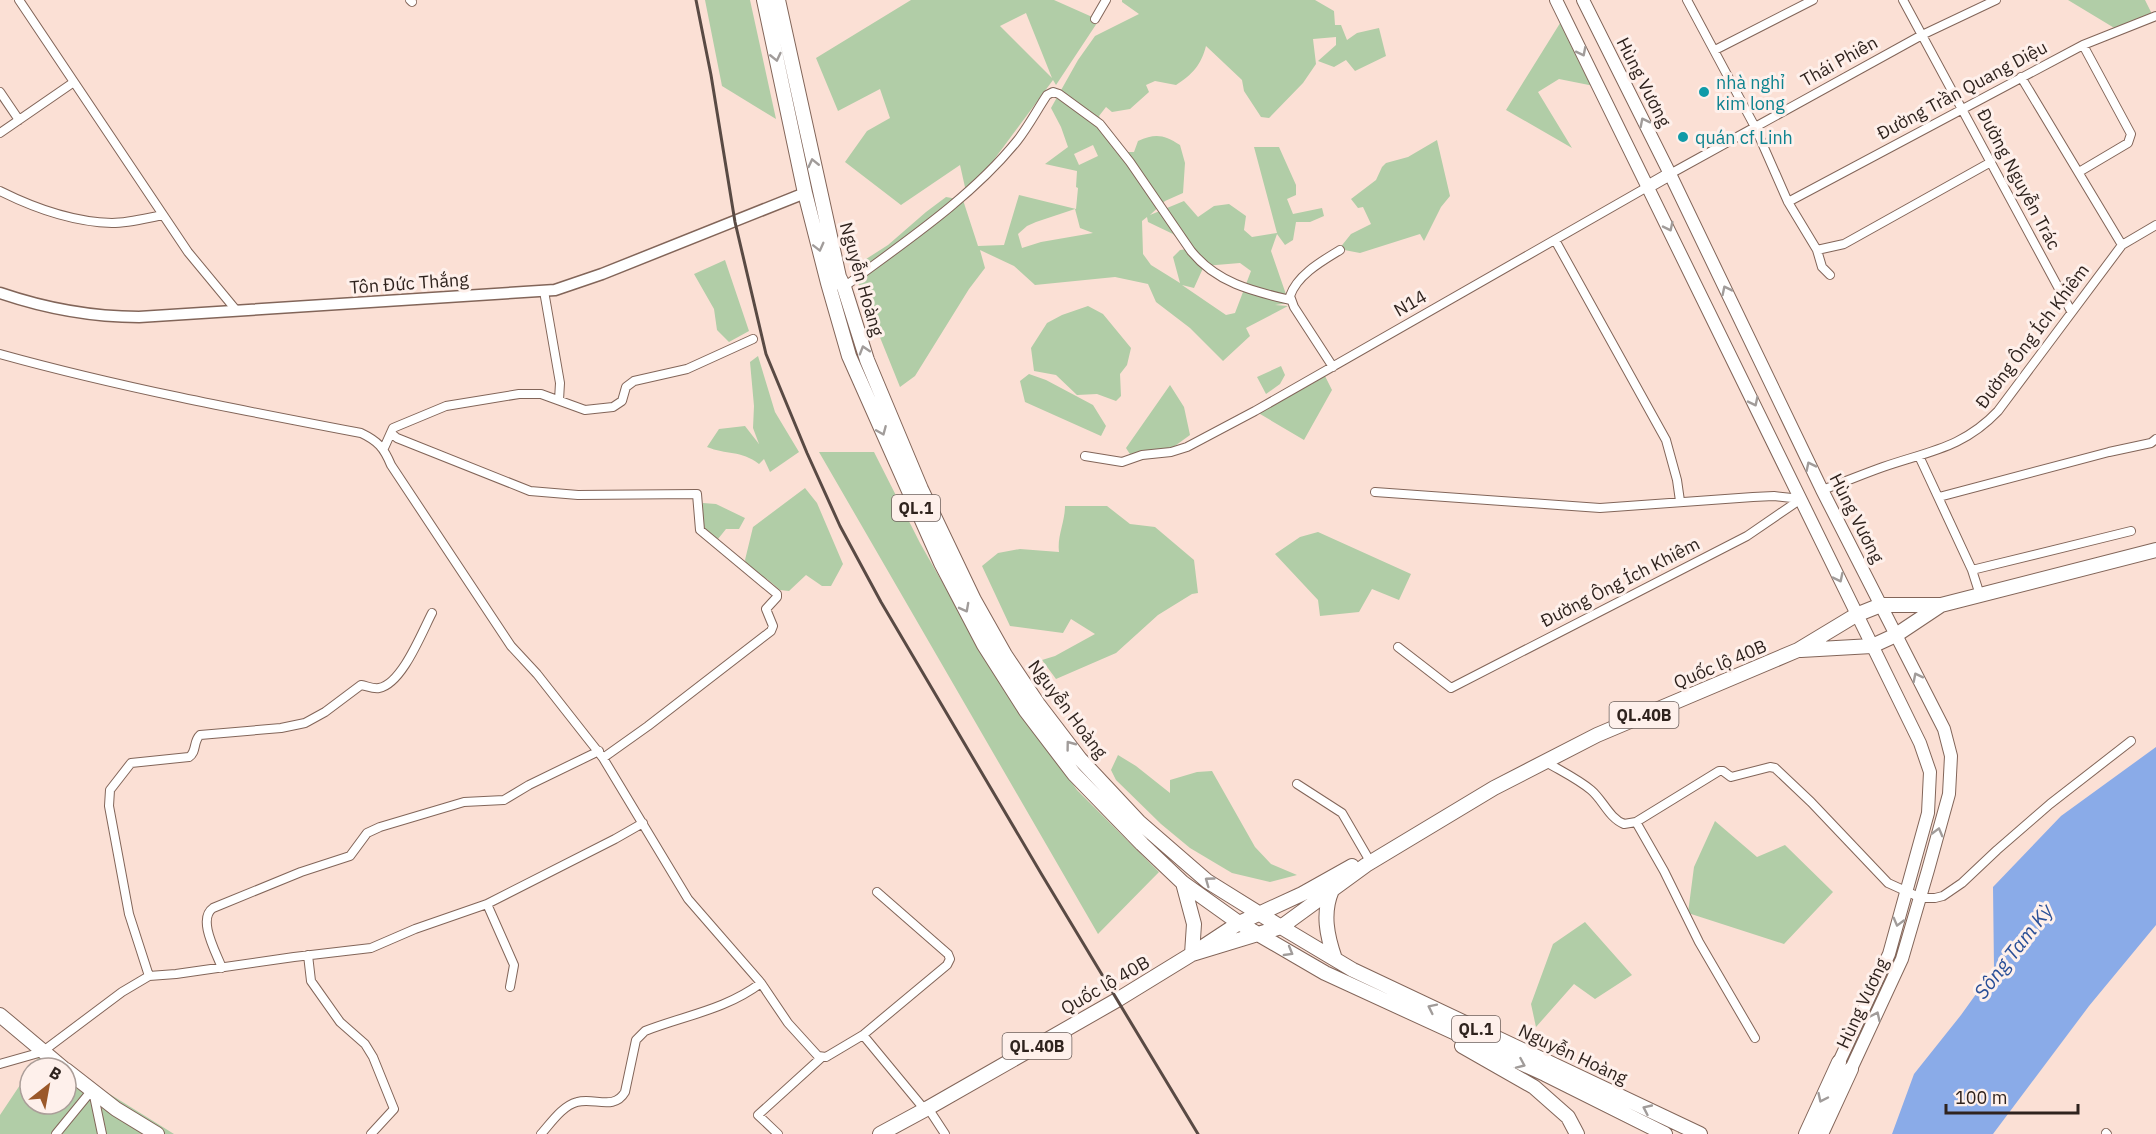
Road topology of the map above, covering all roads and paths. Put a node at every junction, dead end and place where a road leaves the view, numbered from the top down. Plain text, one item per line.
1 (19, 0) edge
2 (764, 0) edge
3 (778, 0) edge
4 (1106, 0) edge
5 (1556, 0) edge
6 (1583, 0) edge
7 (1687, 0) edge
8 (1813, 0) edge
9 (1903, 0) edge
10 (1996, 0) edge
11 (2156, 16) edge
12 (1095, 19) dead end
13 (1922, 35) junction
14 (2083, 45) junction
15 (1715, 50) junction
16 (2021, 78) junction
17 (74, 82) junction
18 (0, 92) edge
19 (1962, 109) junction
20 (19, 120) junction
21 (1755, 127) junction
22 (0, 133) edge
23 (1991, 162) junction
24 (2079, 172) junction
25 (1670, 174) junction
26 (1648, 186) junction
27 (0, 191) edge
28 (805, 193) junction
29 (1788, 202) junction
30 (163, 215) junction
31 (2156, 225) edge
32 (1555, 240) junction
33 (2122, 245) junction
34 (1340, 250) dead end
35 (1817, 250) junction
36 (1830, 275) dead end
37 (844, 287) junction
38 (544, 291) junction
39 (0, 292) edge
40 (1290, 300) junction
41 (236, 310) junction
42 (2071, 311) junction
43 (753, 339) dead end
44 (0, 354) edge
45 (1333, 367) junction
46 (559, 400) junction
47 (391, 433) junction
48 (2156, 439) edge
49 (384, 448) junction
50 (1085, 456) dead end
51 (1918, 456) junction
52 (1822, 490) junction
53 (1375, 492) dead end
54 (1939, 497) junction
55 (1801, 499) junction
56 (1680, 501) junction
57 (2131, 531) dead end
58 (2156, 550) edge
59 (1972, 570) junction
60 (1980, 596) junction
61 (1881, 605) junction
62 (1941, 605) junction
63 (432, 613) dead end
64 (1856, 615) junction
65 (1896, 635) junction
66 (1872, 646) junction
67 (1398, 647) dead end
68 (1798, 650) junction
69 (2131, 741) dead end
70 (601, 754) junction
71 (1546, 762) junction
72 (1297, 784) dead end
73 (1494, 788) junction
74 (1635, 822) junction
75 (643, 823) junction
76 (1367, 856) junction
77 (1183, 883) junction
78 (1332, 890) junction
79 (877, 892) dead end
80 (1906, 892) junction
81 (1921, 898) junction
82 (487, 904) junction
83 (1258, 913) junction
84 (1239, 922) junction
85 (1281, 927) junction
86 (1257, 934) junction
87 (1192, 954) junction
88 (308, 955) junction
89 (1335, 959) junction
90 (222, 968) junction
91 (148, 976) junction
92 (761, 983) junction
93 (510, 987) dead end
94 (1388, 1002) junction
95 (0, 1015) edge
96 (863, 1035) junction
97 (1755, 1038) dead end
98 (42, 1052) junction
99 (47, 1056) edge
100 (822, 1057) junction
101 (1839, 1062) joint
102 (0, 1064) edge
103 (1851, 1069) joint
104 (78, 1079) edge
105 (92, 1090) junction
106 (927, 1109) junction
107 (56, 1134) edge
108 (102, 1134) edge
109 (157, 1134) edge
110 (371, 1134) edge
111 (541, 1134) edge
112 (778, 1134) edge
113 (880, 1134) edge
114 (945, 1134) edge
115 (1577, 1134) edge
116 (1665, 1134) edge
117 (1700, 1134) edge
118 (1806, 1134) edge
119 (1821, 1134) edge

1 - 17 street
2 -> 28 highway, Nguyễn Hoàng / QL.1
37 -> 3 highway, Nguyễn Hoàng / QL.1
4 - 12 street
5 -> 26 main road, Hùng Vương
25 -> 6 main road, Hùng Vương
7 - 15 street
8 - 15 street
9 - 13 street, Đường Nguyễn Trác
10 - 13 street, Thái Phiên
11 - 14 street, Đường Trần Quang Diệu
13 - 19 street, Đường Nguyễn Trác
13 - 21 street, Thái Phiên
14 - 16 street, Đường Trần Quang Diệu
14 - 24 street
15 - 21 street
16 - 19 street, Đường Trần Quang Diệu
16 - 24 street
17 - 20 street
17 - 30 street
18 - 20 street
19 - 23 street, Đường Nguyễn Trác
19 - 29 street, Đường Trần Quang Diệu
20 - 22 street
21 - 25 street, Thái Phiên
21 - 29 street
23 - 35 street
23 - 42 street, Đường Nguyễn Trác
24 - 33 street
25 - 26 main road
52 -> 25 main road, Hùng Vương
26 - 32 street, N14
26 -> 55 main road, Hùng Vương
27 - 30 street
28 - 38 street, Tôn Đức Thắng
28 -> 77 highway, Nguyễn Hoàng / QL.1
29 - 35 street
30 - 41 street
31 - 33 street, Đường Ông Ích Khiêm
32 - 45 street, N14
32 - 56 street
33 - 42 street, Đường Ông Ích Khiêm
34 - 40 street
35 - 36 street
37 - 40 street
83 -> 37 highway, Nguyễn Hoàng / QL.1
38 - 41 street, Tôn Đức Thắng
38 - 46 street
39 - 41 street, Tôn Đức Thắng
40 - 45 street
42 - 51 street, Đường Ông Ích Khiêm
43 - 46 street
44 - 49 street
45 - 50 street, N14
46 - 47 street
47 - 49 street
47 - 70 street
48 - 54 street
49 - 70 street
51 - 52 street, Đường Ông Ích Khiêm
51 - 54 street
52 - 55 main road
52 - 61 main road, Hùng Vương
53 - 56 street
54 - 59 street
55 - 56 street
55 -> 64 main road, Hùng Vương
55 - 67 street, Đường Ông Ích Khiêm
57 - 59 street
58 - 60 highway
59 - 60 street
60 - 62 highway
61 - 62 highway
61 - 64 highway
61 - 65 main road, Hùng Vương
62 - 65 highway
63 - 91 street
64 - 66 main road, Hùng Vương
64 - 68 highway
65 - 66 highway
81 -> 65 main road, Hùng Vương
66 - 68 highway
66 - 80 main road, Hùng Vương
68 - 71 highway, Quốc lộ 40B / QL.40B
69 - 81 street
70 - 75 street
70 - 90 street
71 - 73 highway, Quốc lộ 40B / QL.40B
71 - 74 street
72 - 76 street
73 - 76 highway, Quốc lộ 40B / QL.40B
73 - 78 highway, Quốc lộ 40B / QL.40B
74 - 80 street
74 - 97 street
75 - 82 street
75 - 92 street
76 - 83 highway, Quốc lộ 40B / QL.40B
77 - 84 highway, Nguyễn Hoàng / QL.1
77 - 87 highway
78 - 85 highway, Quốc lộ 40B / QL.40B
78 - 89 highway
79 - 96 street
80 - 81 street
80 -> 101 main road, Hùng Vương
103 -> 81 main road, Hùng Vương
82 - 88 street
82 - 93 street
83 - 84 highway, Quốc lộ 40B
83 - 85 highway, Nguyễn Hoàng / QL.1
84 - 86 highway, Nguyễn Hoàng / QL.1
84 - 87 highway, Quốc lộ 40B / QL.40B
85 - 86 highway, Quốc lộ 40B / QL.40B
85 - 89 highway, Nguyễn Hoàng / QL.1
86 - 87 highway, Quốc lộ 40B / QL.40B
86 -> 94 highway, Nguyễn Hoàng / QL.1
87 - 106 highway, Quốc lộ 40B / QL.40B
88 - 90 street
88 - 110 street
117 -> 89 highway, Nguyễn Hoàng / QL.1
90 - 91 street
91 - 98 street
92 - 100 street
92 - 111 street
94 - 115 highway
94 -> 116 highway, Nguyễn Hoàng / QL.1
95 - 98 highway
96 - 100 street
96 - 106 street
98 - 99 highway
98 - 102 street
100 - 112 street
101 -> 118 highway
103 - 119 highway
104 - 105 highway
105 - 107 street
105 - 108 street
105 - 109 highway
106 - 113 highway, Quốc lộ 40B / QL.40B
106 - 114 street

